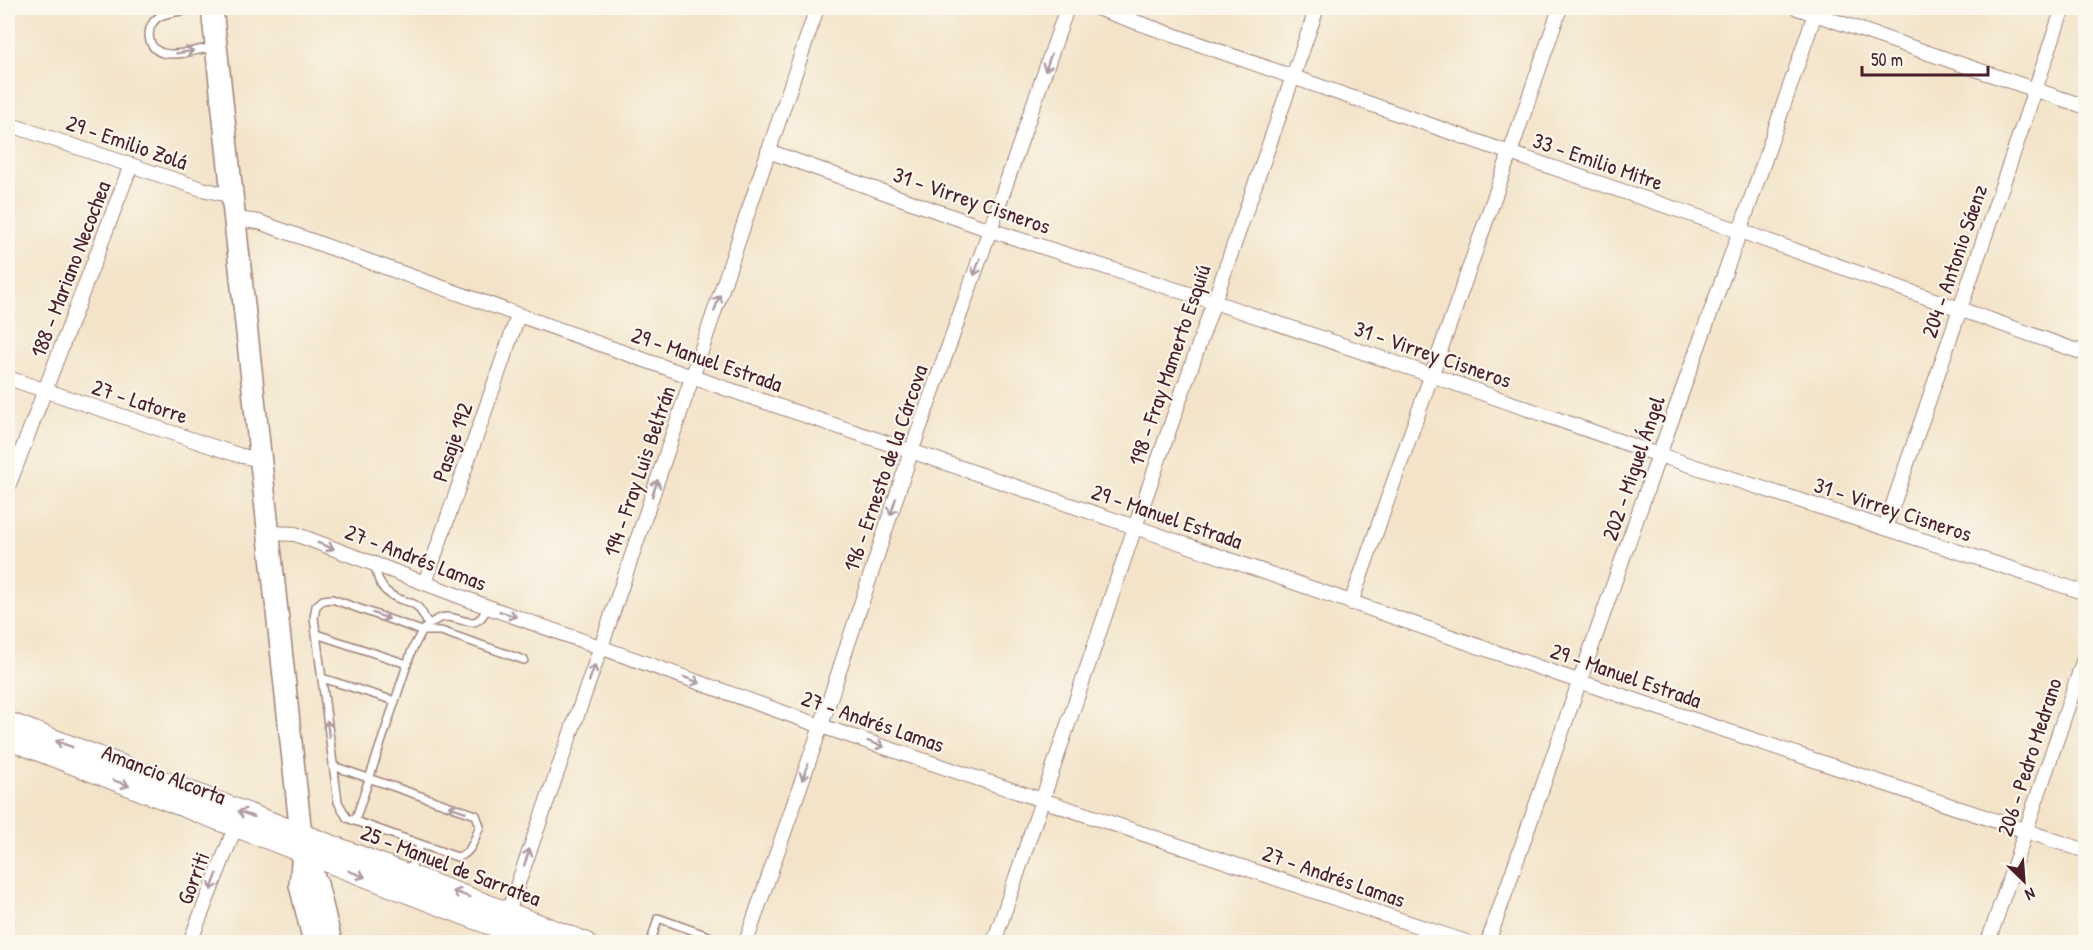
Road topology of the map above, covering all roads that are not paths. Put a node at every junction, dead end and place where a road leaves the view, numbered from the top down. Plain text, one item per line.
1 (211, 8) edge
2 (817, 8) edge
3 (1067, 8) edge
4 (1096, 8) edge
5 (1317, 8) edge
6 (1560, 8) edge
7 (1797, 8) edge
8 (2063, 8) edge
9 (1816, 10) edge
10 (217, 46) junction
11 (1293, 76) junction
12 (2034, 89) junction
13 (2085, 107) edge
14 (8, 124) edge
15 (768, 151) junction
16 (1510, 153) junction
17 (131, 165) junction
18 (233, 196) junction
19 (235, 219) junction
20 (990, 230) junction
21 (1740, 231) junction
22 (1214, 302) junction
23 (1960, 311) junction
24 (518, 316) junction
25 (2085, 354) edge
26 (1431, 375) junction
27 (692, 377) junction
28 (8, 378) edge
29 (46, 391) junction
30 (911, 452) junction
31 (1659, 455) junction
32 (260, 460) junction
33 (8, 487) edge
34 (1135, 527) junction
35 (1885, 528) junction
36 (270, 533) junction
37 (374, 563) junction
38 (425, 583) junction
39 (2085, 594) edge
40 (1351, 603) junction
41 (488, 607) junction
42 (425, 628) junction
43 (316, 634) junction
44 (601, 647) junction
45 (2085, 653) edge
46 (524, 660) dead end
47 (407, 664) junction
48 (321, 678) junction
49 (1581, 682) junction
50 (395, 701) junction
51 (8, 722) edge
52 (821, 726) junction
53 (8, 739) edge
54 (333, 766) junction
55 (369, 778) junction
56 (1043, 801) junction
57 (355, 821) junction
58 (235, 828) junction
59 (2027, 831) junction
60 (302, 844) junction
61 (420, 845) junction
62 (2085, 851) edge
63 (409, 874) junction
64 (508, 912) junction
65 (552, 936) edge
66 (190, 942) edge
67 (314, 942) edge
68 (332, 942) edge
69 (534, 942) edge
70 (585, 942) edge
71 (651, 942) edge
72 (725, 942) edge
73 (746, 942) edge
74 (994, 942) edge
75 (1466, 942) edge
76 (1488, 942) edge
77 (1988, 942) edge

1 - 10 main road
1 -> 10 lane
2 - 15 street, 194 - Fray Luis Beltrán
3 -> 20 street, 196 - Ernesto de la Cárcova
4 - 11 street, 33 - Emilio Mitre
5 - 11 street, 198 - Fray Mamerto Esquiú
6 - 16 street
7 - 9 street
8 - 12 street, 204 - Antonio Sáenz
9 - 12 street
9 - 21 street, 202 - Miguel Ángel
10 - 18 main road
11 - 16 street, 33 - Emilio Mitre
11 - 22 street, 198 - Fray Mamerto Esquiú
12 - 13 street
12 - 23 street, 204 - Antonio Sáenz
14 - 17 street, 29 - Emilio Zolá
15 - 20 street, 31 - Virrey Cisneros
27 -> 15 street, 194 - Fray Luis Beltrán
16 - 21 street, 33 - Emilio Mitre
16 - 26 street
17 - 18 street, 29 - Emilio Zolá
17 - 29 street, 188 - Mariano Necochea
18 - 19 main road
19 - 24 street, 29 - Manuel Estrada
19 - 32 main road
20 - 22 street, 31 - Virrey Cisneros
20 -> 30 street, 196 - Ernesto de la Cárcova
21 - 23 street, 33 - Emilio Mitre
21 - 31 street, 202 - Miguel Ángel
22 - 26 street, 31 - Virrey Cisneros
22 - 34 street, 198 - Fray Mamerto Esquiú
23 - 25 street, 33 - Emilio Mitre
23 - 35 street, 204 - Antonio Sáenz
24 - 27 street, 29 - Manuel Estrada
24 - 38 street, Pasaje 192
26 - 31 street, 31 - Virrey Cisneros
26 - 40 street
27 - 30 street, 29 - Manuel Estrada
44 -> 27 street, 194 - Fray Luis Beltrán
28 - 29 street, 27 - Latorre
29 - 32 street, 27 - Latorre
29 - 33 street, 188 - Mariano Necochea
30 - 34 street, 29 - Manuel Estrada
30 -> 52 street, 196 - Ernesto de la Cárcova
31 - 35 street, 31 - Virrey Cisneros
31 - 49 street, 202 - Miguel Ángel
32 - 36 main road
34 - 40 street, 29 - Manuel Estrada
34 - 56 street, 198 - Fray Mamerto Esquiú
35 - 39 street, 31 - Virrey Cisneros
36 -> 37 street, 27 - Andrés Lamas
36 - 60 main road
37 - 38 street, 27 - Andrés Lamas
37 - 42 lane
38 - 41 street, 27 - Andrés Lamas
40 - 49 street, 29 - Manuel Estrada
41 - 42 lane
41 -> 44 street, 27 - Andrés Lamas
43 -> 42 lane
42 - 46 lane
42 - 47 lane
43 - 47 lane
43 - 48 lane
44 -> 52 street, 27 - Andrés Lamas
64 -> 44 street, 194 - Fray Luis Beltrán
45 - 59 street, 206 - Pedro Medrano
47 - 50 lane
48 - 50 lane
54 -> 48 lane
49 - 59 street, 29 - Manuel Estrada
49 - 76 street, 202 - Miguel Ángel
50 - 55 lane
60 -> 51 main road
52 -> 56 street, 27 - Andrés Lamas
52 -> 73 street, 196 - Ernesto de la Cárcova
53 -> 58 main road, Amancio Alcorta
54 - 55 lane
54 - 57 lane
55 - 57 lane
61 -> 55 lane
56 - 74 street, 198 - Fray Mamerto Esquiú
56 - 75 street, 27 - Andrés Lamas
57 - 61 lane
58 - 60 main road, Amancio Alcorta
58 -> 66 street, Gorriti
59 - 62 street, 29 - Manuel Estrada
59 - 77 street, 206 - Pedro Medrano
60 - 63 main road, 25 - Manuel de Sarratea
60 - 67 main road
60 - 68 main road
60 -> 69 main road
61 - 63 lane
64 -> 63 main road, 25 - Manuel de Sarratea
64 - 65 main road, 25 - Manuel de Sarratea
65 - 70 main road, 25 - Manuel de Sarratea
71 - 72 lane

